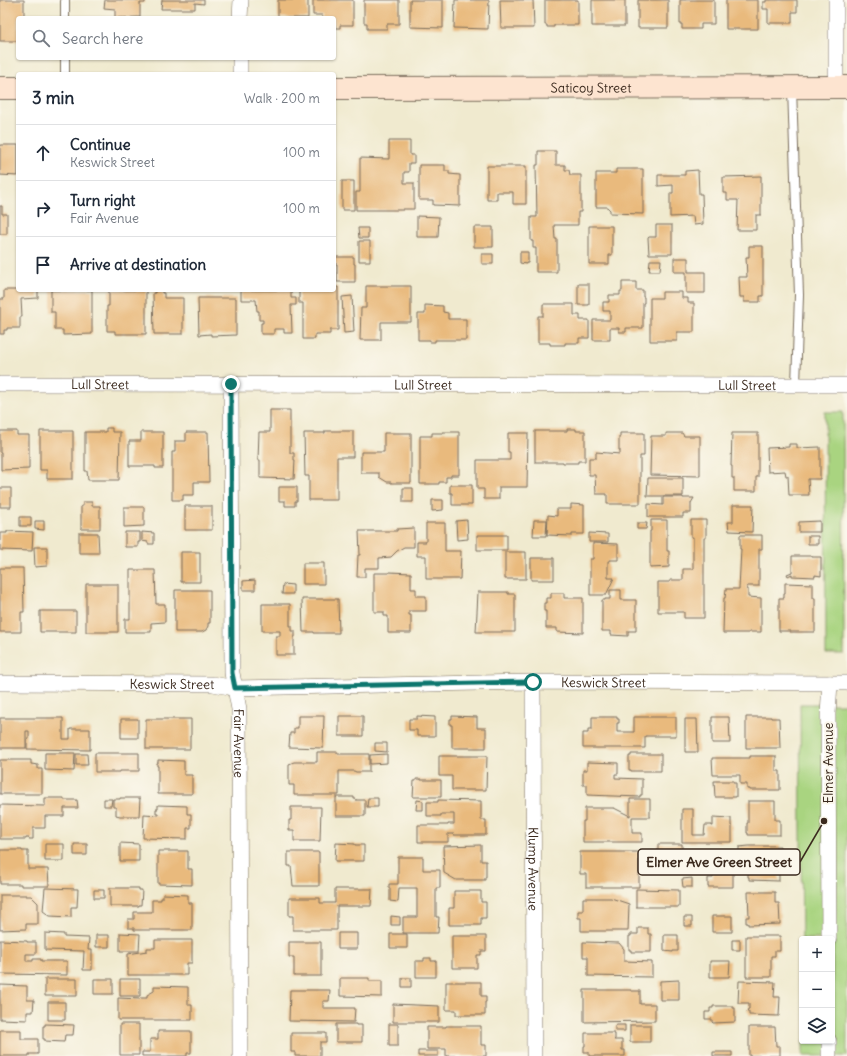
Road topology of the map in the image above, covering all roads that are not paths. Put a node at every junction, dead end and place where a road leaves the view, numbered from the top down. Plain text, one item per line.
1 (65, 0) edge
2 (241, 0) edge
3 (836, 0) edge
4 (65, 16) edge
5 (240, 16) edge
6 (65, 60) edge
7 (240, 60) edge
8 (65, 72) edge
9 (240, 72) edge
10 (792, 87) junction
11 (842, 87) edge
12 (0, 88) edge
13 (16, 88) edge
14 (336, 88) edge
15 (0, 384) edge
16 (231, 384) junction
17 (796, 385) junction
18 (847, 385) edge
19 (0, 682) edge
20 (533, 682) junction
21 (830, 683) junction
22 (847, 683) edge
23 (235, 688) junction
24 (829, 936) edge
25 (829, 1044) edge
26 (240, 1056) edge
27 (534, 1056) edge
28 (829, 1056) edge

1 - 4 lane
2 - 5 street
3 - 11 street
6 - 8 lane
7 - 9 street
10 - 11 main road, Saticoy Street
10 - 14 main road, Saticoy Street
10 - 17 lane
12 - 13 main road
15 - 16 street, Lull Street
16 - 17 street, Lull Street
16 - 23 street, Fair Avenue
17 - 18 street, Lull Street
19 - 23 street, Keswick Street
20 - 21 street, Keswick Street
20 - 23 street, Keswick Street
20 - 27 street, Klump Avenue
21 - 22 street, Keswick Street
21 - 24 street, Elmer Avenue
23 - 26 street, Fair Avenue
25 - 28 street

